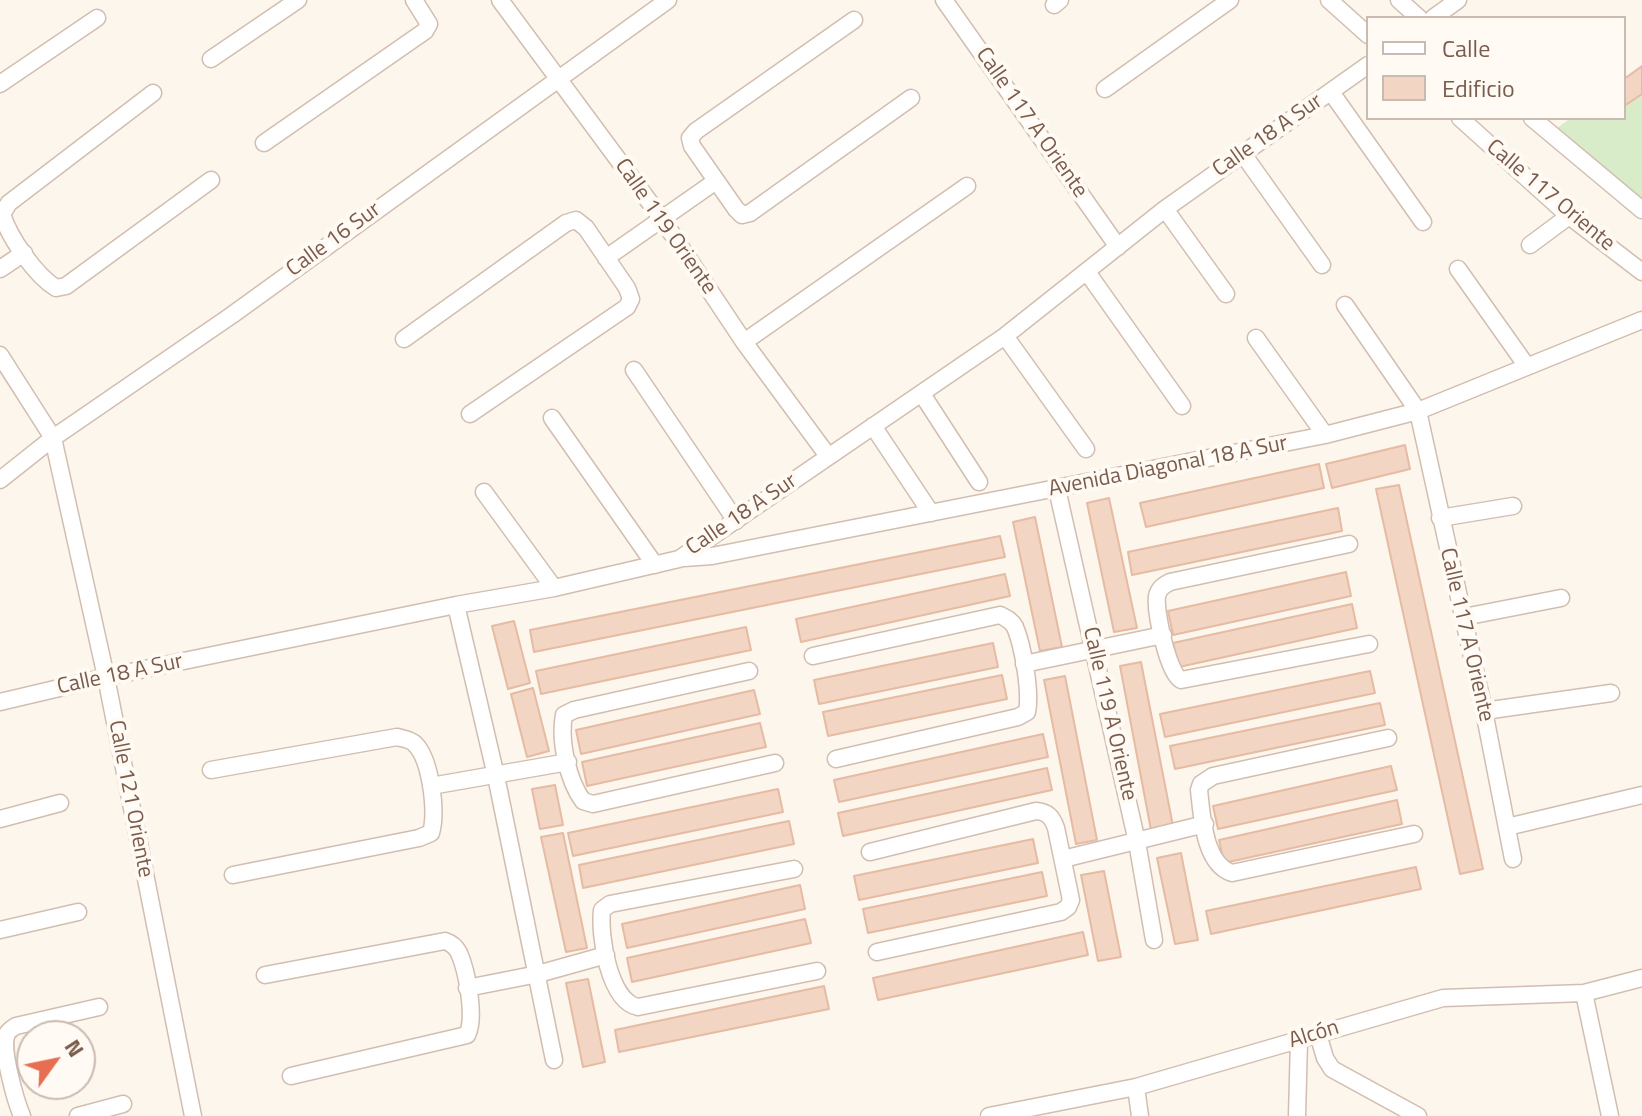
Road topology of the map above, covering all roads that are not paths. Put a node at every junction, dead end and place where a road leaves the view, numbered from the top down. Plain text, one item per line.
1 (298, 0) edge
2 (414, 0) edge
3 (500, 0) edge
4 (668, 0) edge
5 (944, 0) edge
6 (1230, 0) edge
7 (1329, 0) edge
8 (1399, 0) edge
9 (1458, 0) edge
10 (1417, 16) edge
11 (1436, 16) edge
12 (97, 18) dead end
13 (854, 20) dead end
14 (1366, 33) edge
15 (211, 59) dead end
16 (1366, 66) edge
17 (557, 78) junction
18 (0, 84) edge
19 (1105, 89) dead end
20 (1331, 92) junction
21 (153, 93) dead end
22 (911, 98) dead end
23 (1462, 120) edge
24 (1534, 120) edge
25 (264, 143) dead end
26 (1243, 154) junction
27 (211, 180) dead end
28 (716, 181) junction
29 (967, 186) dead end
30 (1165, 209) junction
31 (1642, 210) edge
32 (1569, 216) junction
33 (662, 219) junction
34 (1423, 222) dead end
35 (1530, 245) dead end
36 (1118, 247) junction
37 (24, 253) junction
38 (606, 258) junction
39 (1322, 265) dead end
40 (0, 269) edge
41 (1458, 269) dead end
42 (1087, 272) junction
43 (1642, 272) edge
44 (1226, 294) dead end
45 (1345, 305) dead end
46 (1642, 320) edge
47 (1005, 336) junction
48 (1256, 338) dead end
49 (404, 339) dead end
50 (744, 342) junction
51 (0, 355) edge
52 (1526, 365) junction
53 (634, 370) dead end
54 (922, 394) junction
55 (1182, 406) dead end
56 (1418, 411) junction
57 (470, 414) dead end
58 (552, 418) dead end
59 (873, 426) junction
60 (1325, 435) junction
61 (53, 438) junction
62 (1086, 449) dead end
63 (828, 456) junction
64 (0, 480) edge
65 (979, 482) dead end
66 (1057, 489) junction
67 (484, 492) dead end
68 (1513, 506) dead end
69 (931, 513) junction
70 (1440, 518) junction
71 (736, 521) junction
72 (1349, 544) dead end
73 (679, 559) junction
74 (655, 565) junction
75 (554, 588) junction
76 (1561, 598) dead end
77 (456, 605) junction
78 (1464, 617) junction
79 (1163, 635) junction
80 (1369, 644) dead end
81 (1095, 648) junction
82 (813, 656) dead end
83 (1024, 664) junction
84 (749, 671) dead end
85 (106, 677) junction
86 (1611, 693) dead end
87 (0, 702) edge
88 (1484, 711) junction
89 (1388, 738) dead end
90 (836, 759) dead end
91 (568, 762) junction
92 (775, 763) dead end
93 (211, 770) dead end
94 (496, 776) junction
95 (431, 786) junction
96 (1642, 795) edge
97 (60, 803) dead end
98 (0, 819) edge
99 (1205, 824) junction
100 (1507, 827) junction
101 (1414, 834) dead end
102 (1137, 842) junction
103 (870, 852) dead end
104 (1063, 859) junction
105 (1513, 859) dead end
106 (794, 869) dead end
107 (233, 875) dead end
108 (78, 912) dead end
109 (0, 930) edge
110 (1154, 940) dead end
111 (877, 952) dead end
112 (606, 955) junction
113 (817, 971) dead end
114 (538, 974) junction
115 (265, 975) dead end
116 (1642, 978) edge
117 (467, 988) junction
118 (1584, 993) junction
119 (99, 1007) dead end
120 (1318, 1034) junction
121 (1299, 1040) junction
122 (554, 1060) dead end
123 (291, 1076) dead end
124 (5, 1080) edge
125 (1136, 1087) junction
126 (123, 1104) dead end
127 (1017, 1114) edge
128 (22, 1116) edge
129 (78, 1116) edge
130 (193, 1116) edge
131 (989, 1116) edge
132 (1140, 1116) edge
133 (1297, 1116) edge
134 (1418, 1116) edge
135 (1610, 1116) edge

1 - 15 street
2 - 25 street
3 - 17 street, Calle 119 Oriente
4 - 17 street, Calle 16 Sur
5 - 36 street, Calle 117 A Oriente
6 - 19 street
7 - 14 street
8 - 10 street
9 - 11 street
12 - 18 street
13 - 28 street
16 - 20 street, Calle 18 A Sur
17 - 33 street, Calle 119 Oriente
17 - 61 street, Calle 16 Sur
20 - 26 street, Calle 18 A Sur
20 - 34 street
21 - 37 street
22 - 28 street
23 - 32 street, Calle 117 Oriente
24 - 31 street
26 - 30 street, Calle 18 A Sur
26 - 39 street
27 - 37 street
28 - 33 street
29 - 50 street
30 - 36 street, Calle 18 A Sur
30 - 44 street
32 - 35 street
32 - 43 street, Calle 117 Oriente
33 - 38 street
33 - 50 street, Calle 119 Oriente
36 - 42 street, Calle 18 A Sur
37 - 40 street
38 - 49 street
38 - 57 street
41 - 52 street
42 - 47 street, Calle 18 A Sur
42 - 55 street
45 - 56 street
46 - 52 street, Avenida Diagonal 18 A Sur
47 - 54 street, Calle 18 A Sur
47 - 62 street
48 - 60 street
50 - 63 street, Calle 119 Oriente
51 - 61 street, Calle 121 Oriente
52 - 56 street, Avenida Diagonal 18 A Sur
53 - 71 street
54 - 59 street, Calle 18 A Sur
54 - 65 street
56 - 60 street, Avenida Diagonal 18 A Sur
56 - 70 street, Calle 117 A Oriente
58 - 74 street
59 - 63 street, Calle 18 A Sur
59 - 69 street
60 - 66 street, Avenida Diagonal 18 A Sur
61 - 64 street, Calle 16 Sur
61 - 85 street, Calle 121 Oriente
63 - 71 street, Calle 18 A Sur
66 - 69 street, Avenida Diagonal 18 A Sur
66 - 81 street, Calle 119 A Oriente
67 - 75 street
68 - 70 street
69 - 73 street, Avenida Diagonal 18 A Sur
70 - 78 street, Calle 117 A Oriente
71 - 73 street, Calle 18 A Sur
72 - 79 street
73 - 74 street, Calle 18 A Sur
74 - 75 street, Calle 18 A Sur
75 - 77 street, Calle 18 A Sur
76 - 78 street
77 - 85 street, Calle 18 A Sur
77 - 94 street
78 - 88 street, Calle 117 A Oriente
79 - 80 street
79 - 81 street
81 - 83 street
81 - 102 street, Calle 119 A Oriente
82 - 83 street
83 - 90 street
84 - 91 street
85 - 87 street, Calle 18 A Sur
85 - 130 street, Calle 121 Oriente
86 - 88 street
88 - 100 street, Calle 117 A Oriente
89 - 99 street
91 - 92 street
91 - 94 street
93 - 95 street
94 - 95 street
94 - 114 street
95 - 107 street
96 - 100 street
97 - 98 street
99 - 101 street
99 - 102 street
100 - 105 street, Calle 117 A Oriente
102 - 104 street
102 - 110 street, Calle 119 A Oriente
103 - 104 street
104 - 111 street
106 - 112 street
108 - 109 street
112 - 113 street
112 - 114 street
114 - 117 street
114 - 122 street
115 - 117 street
116 - 118 street, Alcón
117 - 123 street
118 - 120 street, Alcón
118 - 135 street
119 - 124 street
120 - 121 street, Alcón
120 - 134 street
121 - 125 street, Alcón
121 - 133 street
124 - 128 street
125 - 127 street, Alcón
125 - 132 street
126 - 129 street
127 - 131 street, Alcón

